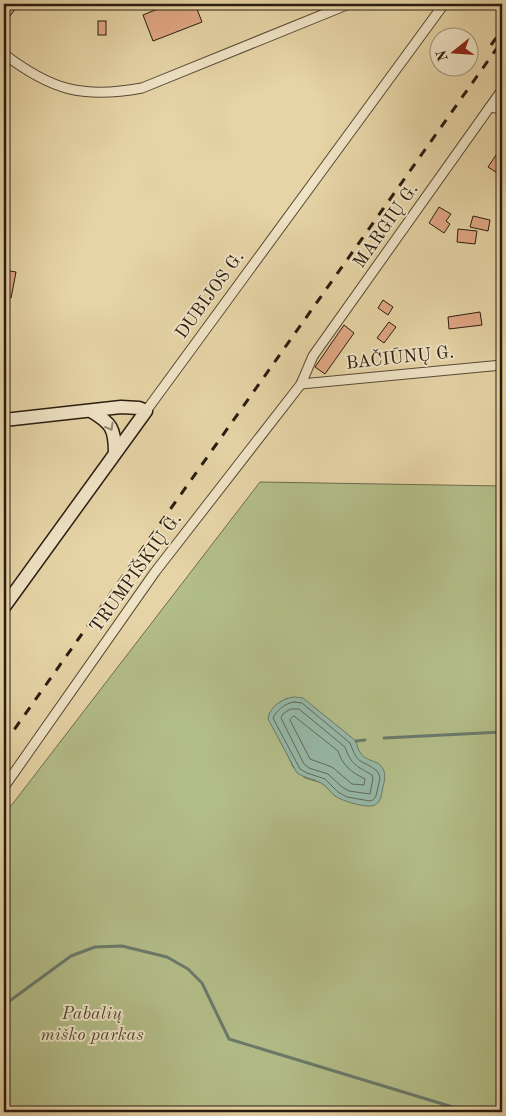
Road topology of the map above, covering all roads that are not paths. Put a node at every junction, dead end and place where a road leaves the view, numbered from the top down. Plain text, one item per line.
1 (349, 4) edge
2 (444, 4) edge
3 (4, 54) edge
4 (502, 90) edge
5 (490, 107) junction
6 (502, 109) edge
7 (502, 364) edge
8 (301, 384) junction
9 (91, 410) junction
10 (146, 411) junction
11 (4, 420) edge
12 (115, 453) junction
13 (4, 607) edge
14 (4, 787) edge

1 - 3 street
2 - 10 street, DUBIJOS G.
4 - 5 street, MARGIŲ G.
5 - 6 street
5 - 8 street, MARGIŲ G.
7 - 8 street, BAČIŪNŲ G.
8 - 14 street, TRUMPIŠKIŲ G.
9 - 10 main road
9 - 11 main road
9 -> 12 main road
10 - 12 main road, DUBIJOS G.
12 - 13 main road, DUBIJOS G.

